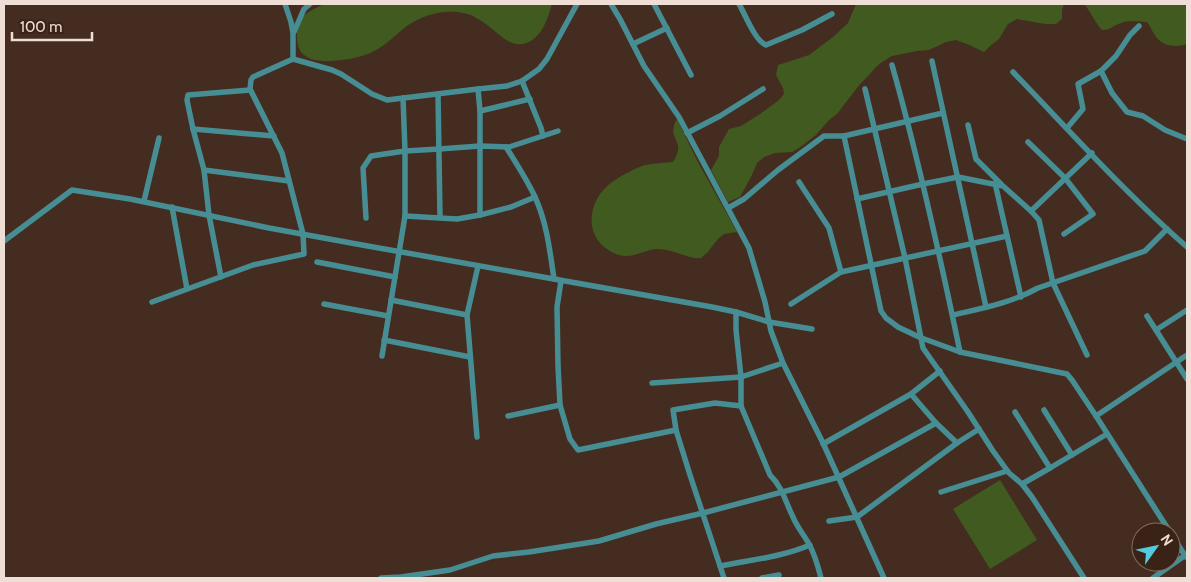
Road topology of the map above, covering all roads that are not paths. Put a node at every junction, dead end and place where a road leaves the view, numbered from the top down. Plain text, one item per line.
1 (285, 4) edge
2 (310, 4) edge
3 (577, 4) edge
4 (611, 4) edge
5 (654, 4) edge
6 (739, 4) edge
7 (832, 14) dead end
8 (1139, 26) dead end
9 (667, 28) junction
10 (293, 33) junction
11 (633, 44) junction
12 (293, 59) junction
13 (932, 61) dead end
14 (892, 65) dead end
15 (1101, 71) junction
16 (1013, 72) dead end
17 (691, 75) dead end
18 (522, 81) junction
19 (478, 88) junction
20 (763, 89) dead end
21 (866, 89) dead end
22 (250, 90) junction
23 (438, 94) junction
24 (402, 98) junction
25 (530, 99) junction
26 (480, 111) junction
27 (944, 113) junction
28 (908, 120) junction
29 (968, 125) dead end
30 (1068, 128) junction
31 (193, 129) junction
32 (874, 129) junction
33 (558, 132) dead end
34 (687, 133) junction
35 (274, 136) junction
36 (542, 136) junction
37 (844, 136) junction
38 (158, 138) dead end
39 (1187, 139) edge
40 (1028, 142) dead end
41 (480, 146) junction
42 (506, 147) junction
43 (439, 149) junction
44 (405, 152) junction
45 (1092, 153) junction
46 (204, 170) junction
47 (958, 177) junction
48 (1065, 178) junction
49 (289, 181) junction
50 (799, 182) dead end
51 (995, 183) junction
52 (922, 184) junction
53 (1003, 186) junction
54 (889, 191) junction
55 (535, 197) junction
56 (857, 199) junction
57 (144, 202) junction
58 (172, 207) junction
59 (728, 208) junction
60 (1031, 211) junction
61 (209, 215) junction
62 (480, 215) junction
63 (405, 216) junction
64 (440, 217) junction
65 (366, 218) dead end
66 (1167, 229) junction
67 (303, 234) junction
68 (1064, 234) dead end
69 (1007, 236) junction
70 (4, 241) edge
71 (972, 243) junction
72 (1187, 247) edge
73 (939, 251) junction
74 (399, 252) junction
75 (904, 258) junction
76 (316, 262) dead end
77 (872, 265) junction
78 (478, 266) junction
79 (841, 272) junction
80 (221, 277) junction
81 (395, 277) junction
82 (554, 279) junction
83 (561, 281) junction
84 (1053, 283) junction
85 (187, 289) junction
86 (1021, 297) junction
87 (391, 300) junction
88 (152, 302) dead end
89 (324, 304) dead end
90 (791, 304) dead end
91 (986, 307) junction
92 (1187, 310) edge
93 (736, 312) junction
94 (467, 315) junction
95 (953, 315) junction
96 (388, 316) junction
97 (1147, 316) dead end
98 (769, 322) junction
99 (812, 329) dead end
100 (1156, 330) junction
101 (922, 338) junction
102 (384, 340) junction
103 (960, 352) junction
104 (1086, 355) dead end
105 (1187, 355) edge
106 (382, 356) dead end
107 (470, 357) junction
108 (1176, 362) junction
109 (783, 363) junction
110 (940, 371) junction
111 (741, 377) junction
112 (1187, 380) edge
113 (652, 383) dead end
114 (911, 394) junction
115 (560, 405) junction
116 (741, 406) junction
117 (1044, 410) dead end
118 (1015, 412) dead end
119 (508, 416) dead end
120 (1096, 416) junction
121 (936, 423) junction
122 (979, 429) junction
123 (676, 430) junction
124 (1107, 434) junction
125 (477, 437) dead end
126 (823, 444) junction
127 (957, 444) junction
128 (1072, 456) junction
129 (1050, 468) junction
130 (1007, 471) junction
131 (839, 477) junction
132 (1022, 484) junction
133 (783, 491) junction
134 (941, 492) dead end
135 (703, 513) junction
136 (856, 517) junction
137 (829, 521) dead end
138 (1163, 522) edge
139 (810, 545) junction
140 (1187, 556) edge
141 (720, 566) junction
142 (779, 575) dead end
143 (381, 578) edge
144 (724, 578) edge
145 (762, 578) edge
146 (820, 578) edge
147 (884, 578) edge
148 (1084, 578) edge
149 (1153, 578) edge

1 - 10 street
2 - 10 street
3 - 18 street
4 - 11 street
5 - 9 street
6 - 7 street
8 - 15 street
9 - 11 street
9 - 17 street
10 - 12 street
11 - 34 street
12 - 22 street
12 - 24 street
13 - 27 street
14 - 28 street
15 - 30 street
15 - 39 street
16 - 30 street
18 - 19 street
18 - 25 street
19 - 23 street
19 - 26 street
20 - 34 street
21 - 32 street
22 - 31 street
22 - 35 street
23 - 24 street
23 - 43 street
24 - 44 street
25 - 26 street
25 - 36 street
26 - 41 street
27 - 28 street
27 - 47 street
28 - 32 street
28 - 52 street
29 - 53 street
30 - 45 street
31 - 35 street
31 - 46 street
32 - 37 street
32 - 54 street
33 - 36 street
34 - 59 street
35 - 49 street
36 - 42 street
37 - 56 street
37 - 59 street
38 - 57 street
40 - 48 street
41 - 42 street
41 - 43 street
41 - 62 street
42 - 55 street
43 - 44 street
43 - 64 street
44 - 63 street
44 - 65 street
45 - 48 street
45 - 66 street
46 - 49 street
46 - 61 street
47 - 51 street
47 - 52 street
47 - 71 street
48 - 60 street
48 - 68 street
49 - 67 street
50 - 79 street
51 - 53 street
51 - 69 street
52 - 54 street
52 - 73 street
53 - 60 street
54 - 56 street
54 - 75 street
55 - 62 street
55 - 82 street
56 - 77 street
57 - 58 street
57 - 70 street
58 - 61 street
58 - 85 street
59 - 98 street
60 - 84 street
61 - 67 street
61 - 80 street
62 - 64 street
63 - 64 street
63 - 74 street
66 - 72 street
66 - 84 street
67 - 74 street
67 - 80 street
69 - 71 street
69 - 86 street
71 - 73 street
71 - 91 street
73 - 75 street
73 - 95 street
74 - 78 street
74 - 81 street
75 - 77 street
75 - 101 street
76 - 81 street
77 - 79 street
77 - 101 street
78 - 82 street
78 - 94 street
79 - 90 street
80 - 85 street
81 - 87 street
82 - 83 street
83 - 93 street
83 - 115 street
84 - 86 street
84 - 104 street
85 - 88 street
86 - 91 street
87 - 94 street
87 - 96 street
89 - 96 street
91 - 95 street
92 - 100 street
93 - 98 street
93 - 111 street
94 - 107 street
95 - 103 street
96 - 102 street
97 - 100 street
98 - 99 street
98 - 109 street
100 - 108 street
101 - 103 street
101 - 110 street
102 - 106 street
102 - 107 street
103 - 120 street
105 - 108 street
107 - 125 street
108 - 112 street
108 - 120 street
109 - 111 street
109 - 126 street
110 - 114 street
110 - 122 street
111 - 113 street
111 - 116 street
114 - 121 street
114 - 126 street
115 - 119 street
115 - 123 street
116 - 123 street
116 - 133 street
117 - 128 street
118 - 129 street
120 - 124 street
121 - 127 street
121 - 131 street
122 - 127 street
122 - 130 street
123 - 135 street
124 - 128 street
124 - 138 street
126 - 131 street
127 - 136 street
128 - 129 street
129 - 132 street
130 - 132 street
130 - 134 street
131 - 133 street
131 - 136 street
132 - 148 street
133 - 135 street
133 - 139 street
135 - 141 street
135 - 143 street
136 - 137 street
136 - 147 street
139 - 141 street
139 - 146 street
140 - 149 street
141 - 144 street
142 - 145 street

